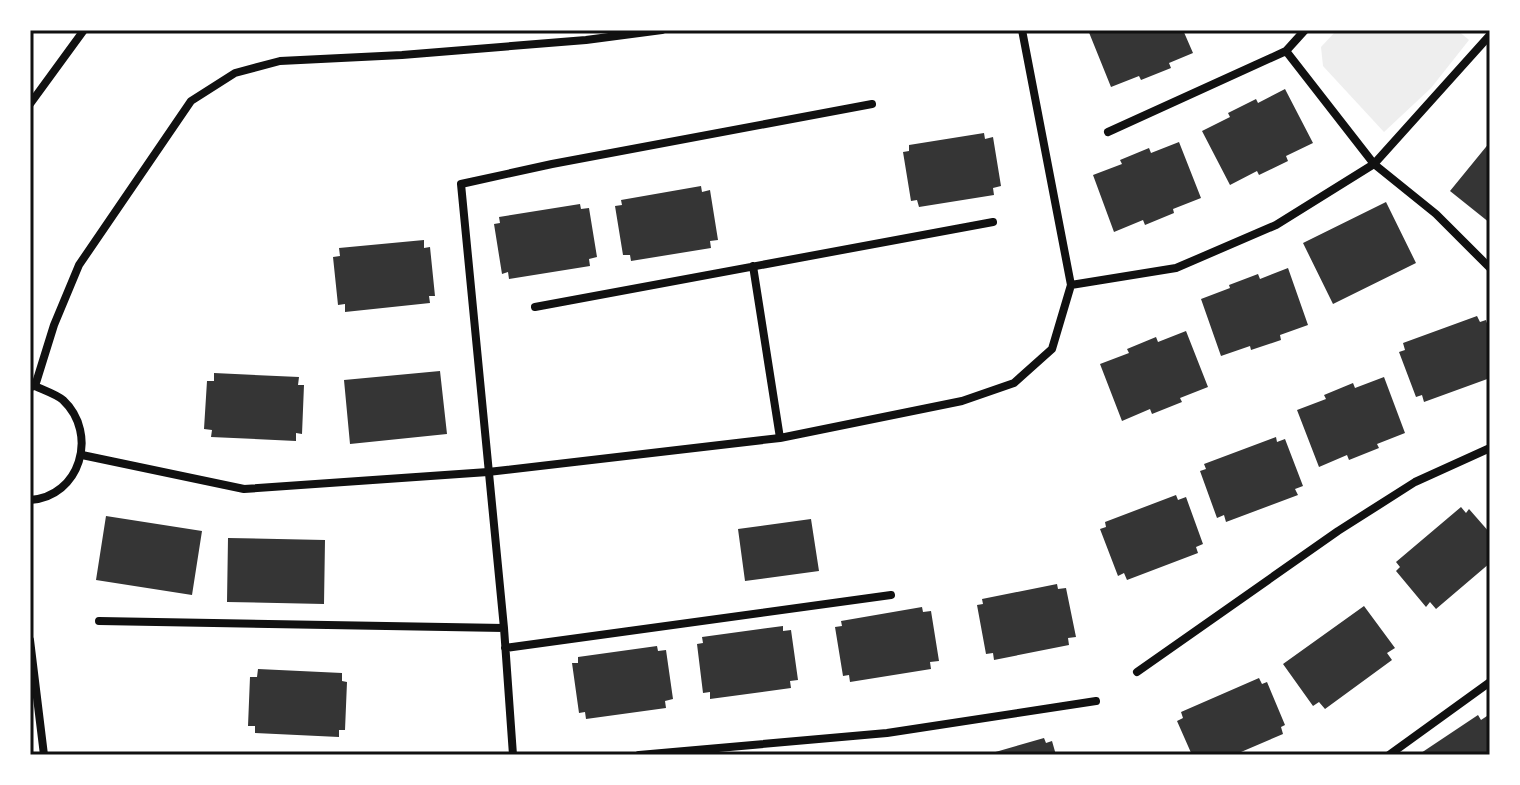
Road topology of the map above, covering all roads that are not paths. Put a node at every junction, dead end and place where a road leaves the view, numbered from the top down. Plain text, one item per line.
1 (84, 30) edge
2 (662, 30) edge
3 (1022, 30) edge
4 (1305, 30) edge
5 (1490, 35) edge
6 (1286, 51) junction
7 (30, 104) edge
8 (872, 104) dead end
9 (1108, 132) dead end
10 (1374, 164) junction
11 (993, 222) dead end
12 (753, 266) junction
13 (1490, 268) edge
14 (1071, 285) junction
15 (535, 307) dead end
16 (32, 386) edge
17 (780, 438) junction
18 (1490, 448) edge
19 (82, 455) junction
20 (488, 472) junction
21 (30, 500) edge
22 (891, 595) dead end
23 (99, 621) dead end
24 (504, 628) junction
25 (30, 640) edge
26 (505, 648) junction
27 (1137, 672) dead end
28 (1490, 682) edge
29 (1096, 701) dead end
30 (44, 755) edge
31 (513, 755) edge
32 (639, 755) edge
33 (1389, 755) edge

1 - 7 street
2 - 16 street
3 - 14 street
4 - 6 street
5 - 10 street
6 - 9 street
6 - 10 street
8 - 20 street
10 - 13 street
10 - 14 street
11 - 12 street
12 - 15 street
12 - 17 street
14 - 17 street
16 - 19 street
17 - 20 street
18 - 27 street
19 - 20 street
19 - 21 street
20 - 24 street
22 - 26 street
23 - 24 street
24 - 26 street
25 - 30 street
26 - 31 street
28 - 33 street
29 - 32 street

